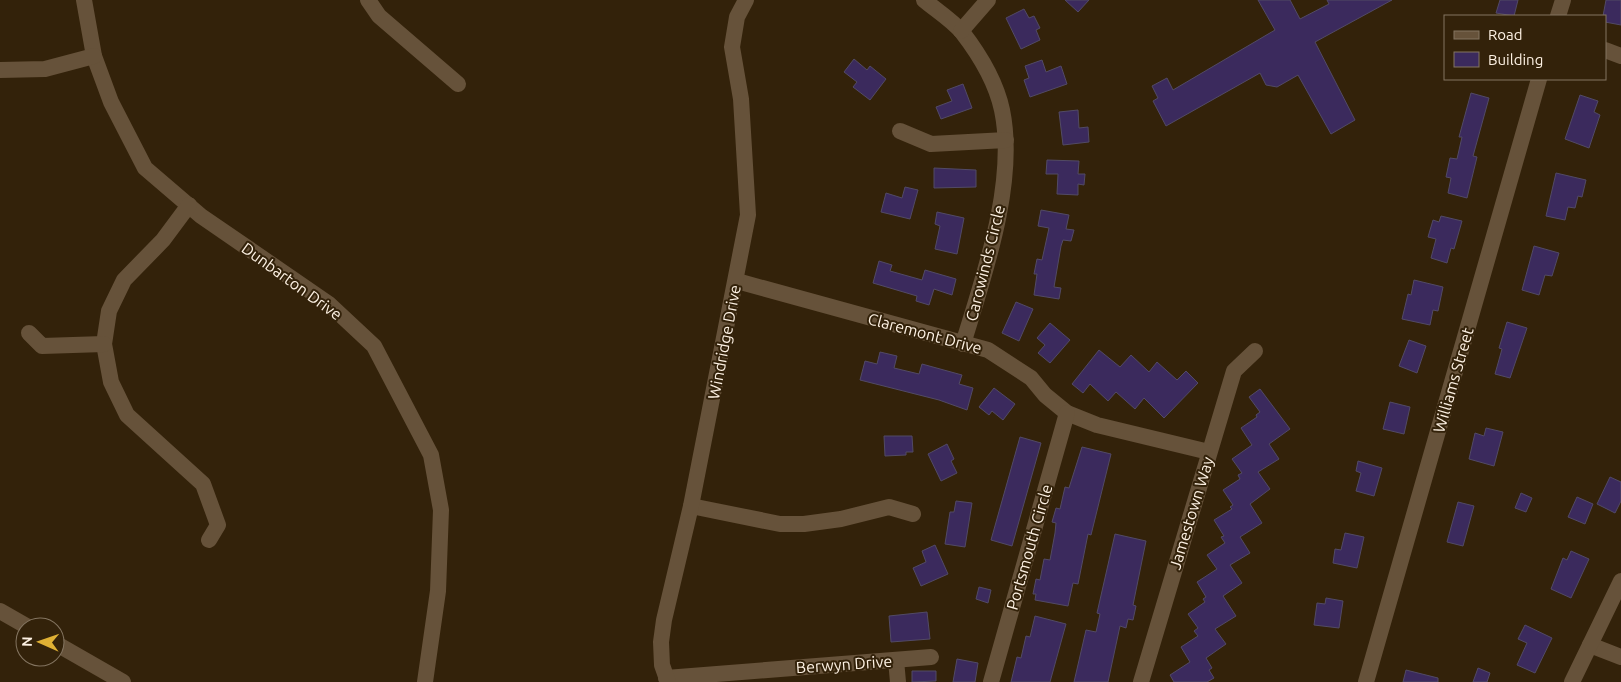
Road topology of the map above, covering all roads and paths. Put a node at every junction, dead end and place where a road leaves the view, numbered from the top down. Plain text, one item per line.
1 (84, 0) edge
2 (368, 0) edge
3 (746, 0) edge
4 (924, 0) edge
5 (988, 0) edge
6 (1563, 0) edge
7 (1558, 15) edge
8 (961, 31) junction
9 (1606, 50) edge
10 (94, 56) junction
11 (1621, 56) edge
12 (0, 70) edge
13 (1539, 80) edge
14 (458, 84) dead end
15 (900, 131) dead end
16 (1006, 140) junction
17 (189, 206) junction
18 (737, 281) junction
19 (29, 333) dead end
20 (104, 344) junction
21 (963, 344) junction
22 (1255, 351) dead end
23 (1067, 413) junction
24 (1209, 452) junction
25 (691, 506) junction
26 (912, 514) dead end
27 (209, 540) dead end
28 (1621, 581) edge
29 (0, 611) edge
30 (15, 620) edge
31 (1590, 645) junction
32 (65, 648) edge
33 (1621, 657) edge
34 (932, 658) dead end
35 (896, 660) junction
36 (667, 680) edge
37 (123, 682) edge
38 (425, 682) edge
39 (898, 682) edge
40 (991, 682) edge
41 (1141, 682) edge
42 (1366, 682) edge
43 (1572, 682) edge

1 - 10 street, Dunbarton Drive
2 - 14 street
3 - 18 street, Windridge Drive
4 - 8 street, Carowinds Circle
5 - 8 street
6 - 7 street
8 - 16 street, Carowinds Circle
9 - 11 street
10 - 12 street
10 - 17 street, Dunbarton Drive
13 - 42 street, Williams Street
15 - 16 street
16 - 21 street, Carowinds Circle
17 - 20 street
17 - 38 street, Dunbarton Drive
18 - 21 street, Claremont Drive
18 - 25 street, Windridge Drive
19 - 20 street
20 - 27 street
21 - 23 street, Claremont Drive
22 - 24 street, Jamestown Way
23 - 24 street, Claremont Drive
23 - 40 street, Portsmouth Circle
24 - 41 street, Jamestown Way
25 - 26 street
25 - 36 street, Windridge Drive
28 - 31 street
29 - 30 street
31 - 33 street
31 - 43 street
32 - 37 street
34 - 35 street, Berwyn Drive
35 - 36 street, Berwyn Drive
35 - 39 street

